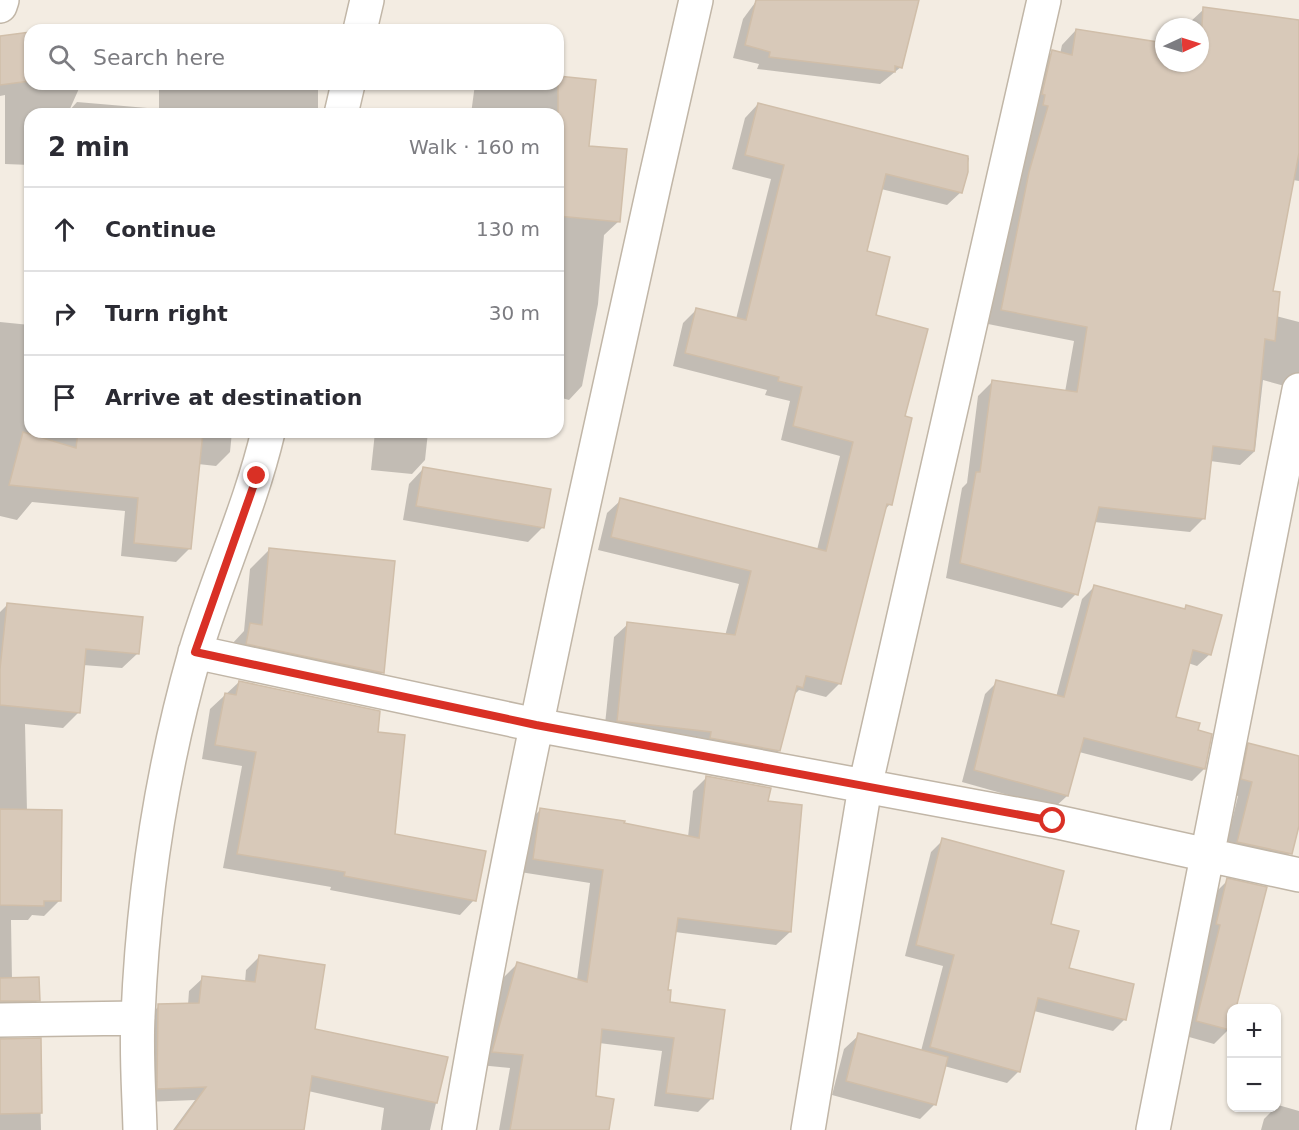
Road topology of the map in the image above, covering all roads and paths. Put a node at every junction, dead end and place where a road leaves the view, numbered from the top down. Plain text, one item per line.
1 (2, 0) edge
2 (367, 0) edge
3 (696, 0) edge
4 (1044, 0) edge
5 (0, 6) edge
6 (361, 24) edge
7 (347, 90) edge
8 (342, 108) edge
9 (1299, 390) edge
10 (266, 438) edge
11 (195, 652) junction
12 (536, 725) junction
13 (865, 787) junction
14 (1208, 854) junction
15 (1299, 875) edge
16 (138, 1018) junction
17 (0, 1020) edge
18 (140, 1130) edge
19 (459, 1130) edge
20 (808, 1130) edge
21 (1153, 1130) edge

1 - 5 street
2 - 6 street
3 - 12 street
4 - 13 street
7 - 8 street
9 - 14 street
10 - 11 street
11 - 12 street
11 - 16 street
12 - 13 street
12 - 19 street
13 - 14 street
13 - 20 street
14 - 15 street
14 - 21 street
16 - 17 street
16 - 18 street

